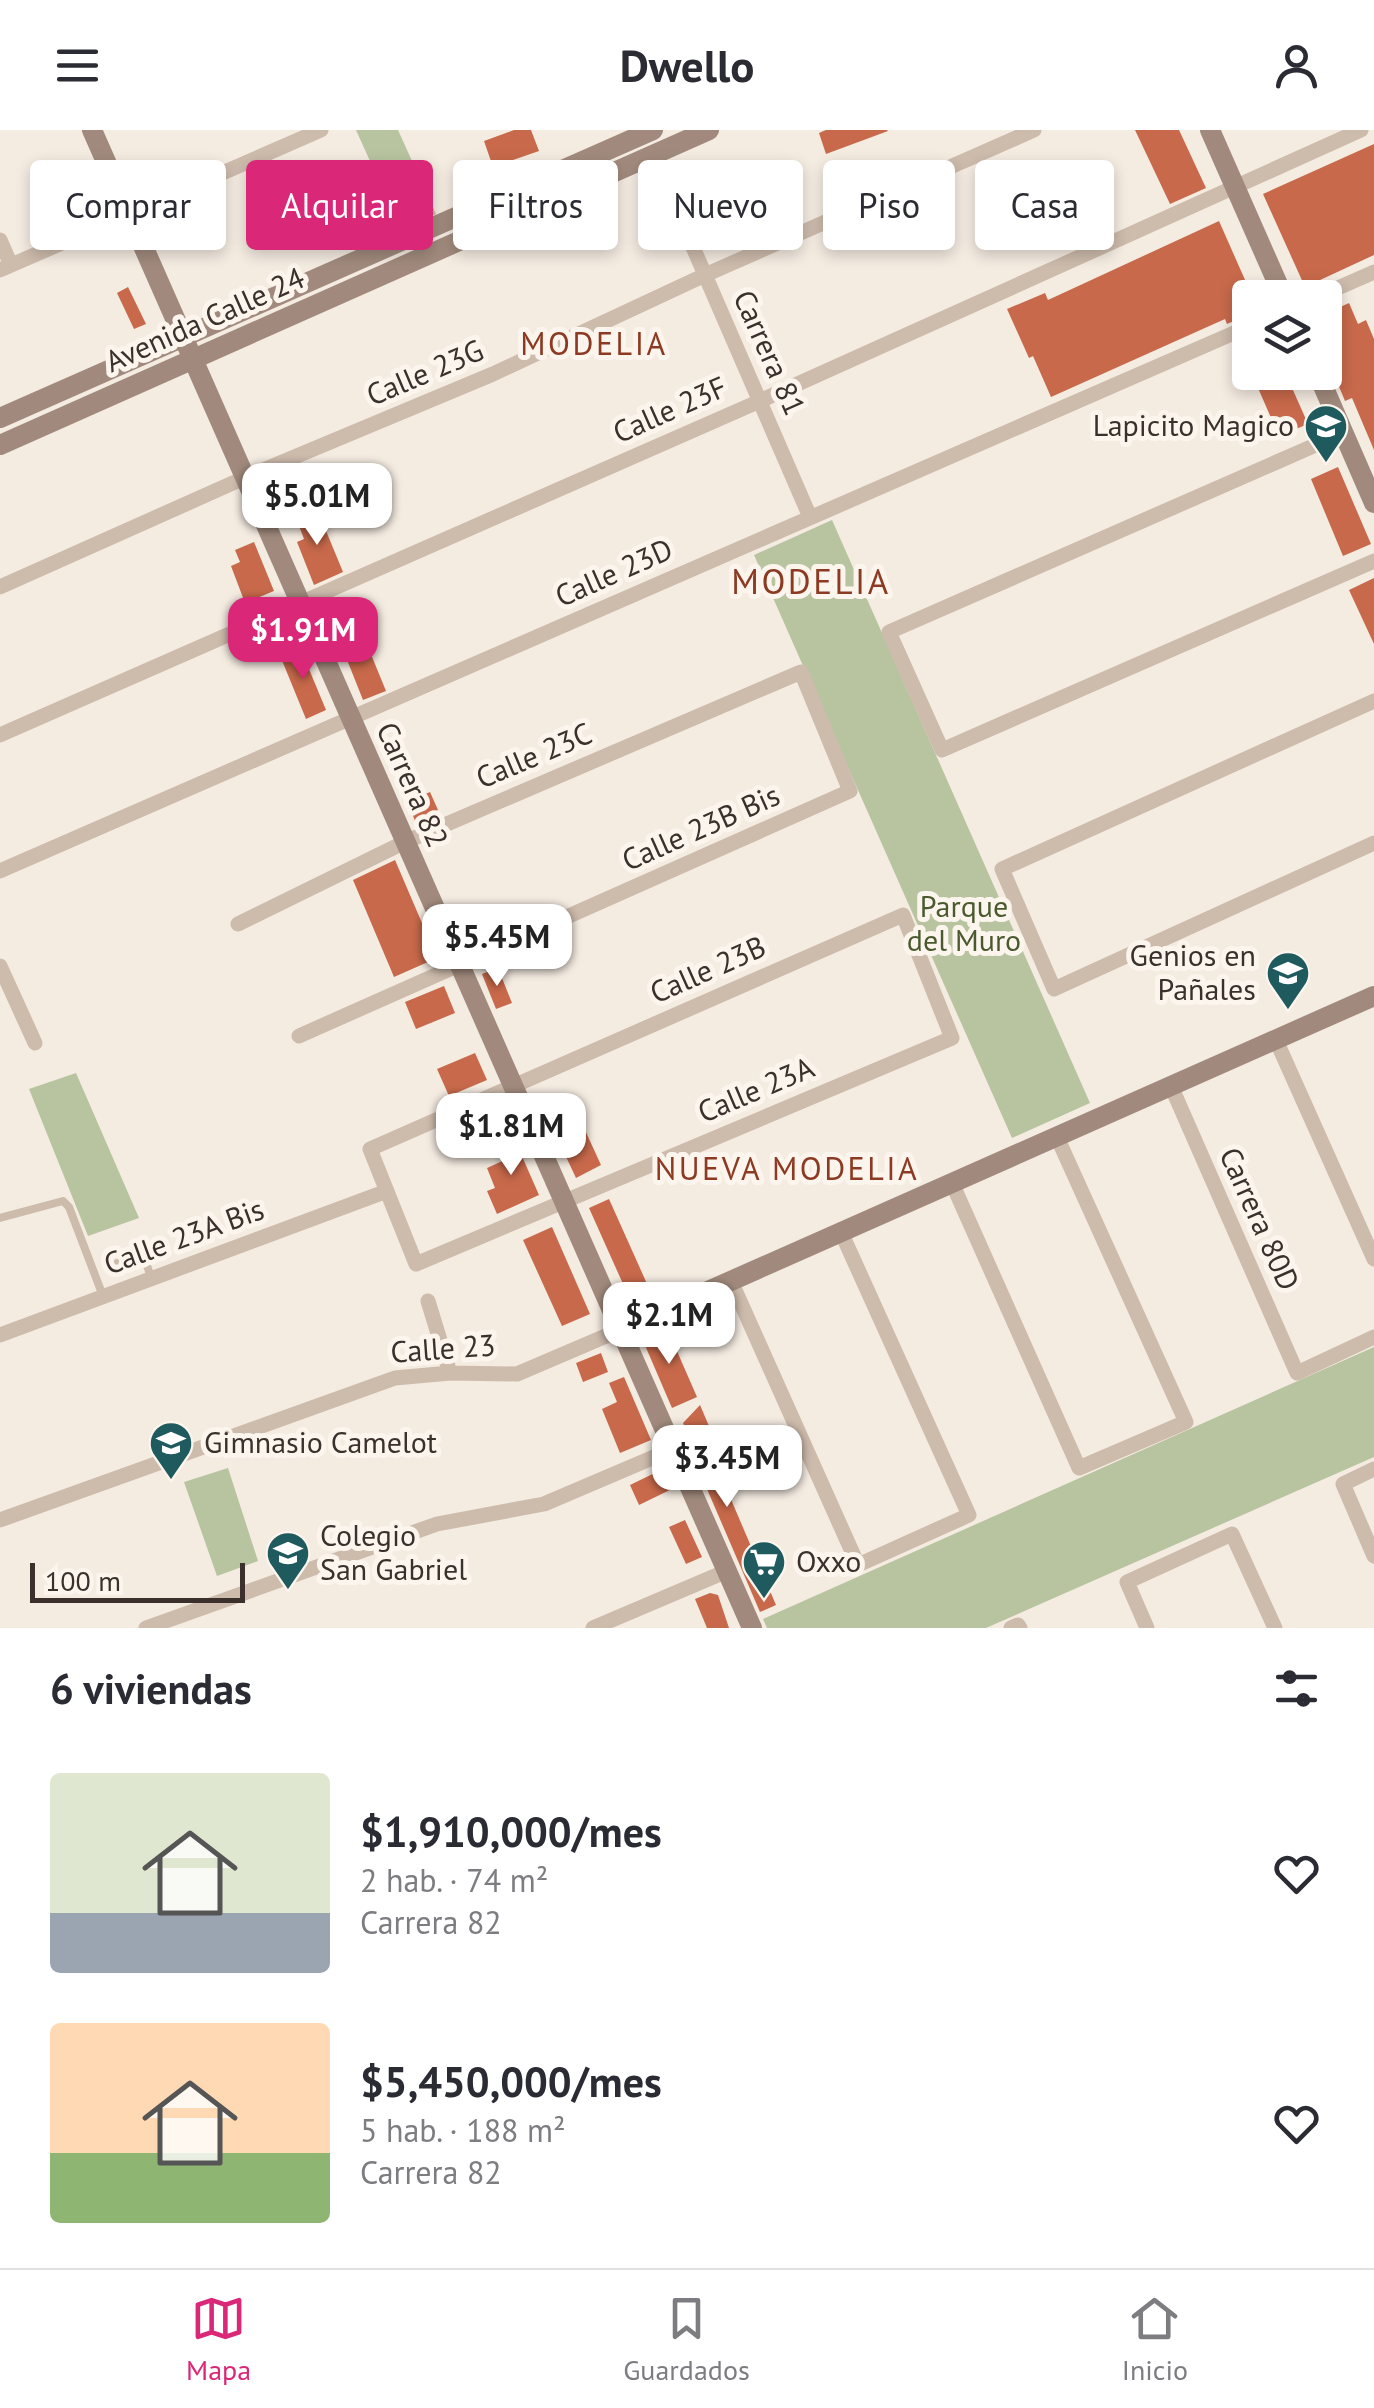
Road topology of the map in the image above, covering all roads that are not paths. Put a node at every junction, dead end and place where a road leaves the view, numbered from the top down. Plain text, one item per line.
1 (92, 130) edge
2 (321, 130) edge
3 (709, 130) edge
4 (1034, 130) edge
5 (1210, 130) edge
6 (1361, 130) edge
7 (648, 131) edge
8 (653, 155) junction
9 (105, 160) edge
10 (226, 171) edge
11 (1235, 187) junction
12 (0, 240) edge
13 (45, 250) edge
14 (144, 250) edge
15 (5, 268) edge
16 (1374, 272) edge
17 (705, 275) junction
18 (1276, 280) edge
19 (1342, 286) edge
20 (1232, 334) edge
21 (182, 338) junction
22 (192, 359) junction
23 (1325, 390) edge
24 (760, 401) junction
25 (0, 418) edge
26 (1344, 433) junction
27 (0, 444) edge
28 (244, 478) junction
29 (1374, 503) edge
30 (810, 518) junction
31 (1374, 561) edge
32 (0, 587) edge
33 (298, 602) junction
34 (1374, 701) edge
35 (350, 718) junction
36 (0, 735) edge
37 (850, 791) joint
38 (404, 842) junction
39 (1374, 843) edge
40 (0, 871) edge
41 (238, 924) dead end
42 (0, 966) edge
43 (459, 966) junction
44 (1374, 996) edge
45 (299, 1036) dead end
46 (952, 1038) joint
47 (1276, 1040) junction
48 (34, 1043) dead end
49 (512, 1086) junction
50 (1172, 1086) junction
51 (1057, 1137) junction
52 (952, 1183) junction
53 (387, 1192) junction
54 (563, 1202) junction
55 (0, 1218) edge
56 (841, 1232) junction
57 (1374, 1260) edge
58 (117, 1263) dead end
59 (151, 1278) junction
60 (730, 1281) junction
61 (103, 1296) junction
62 (428, 1301) dead end
63 (620, 1330) junction
64 (0, 1335) edge
65 (1374, 1338) edge
66 (450, 1373) junction
67 (672, 1448) junction
68 (1374, 1469) edge
69 (0, 1520) edge
70 (1374, 1556) edge
71 (727, 1570) junction
72 (146, 1628) edge
73 (594, 1628) edge
74 (752, 1628) edge
75 (1148, 1628) edge
76 (1275, 1628) edge

1 - 9 street, Carrera 82
2 - 10 street
3 - 8 street, Avenida Calle 24
4 - 17 street, Calle 23G
5 - 11 street
6 - 11 street, Calle 23F
7 - 21 street, Avenida Calle 24
8 - 17 street, Carrera 81
8 - 22 street, Avenida Calle 24
11 - 18 street
11 - 24 street, Calle 23F
12 - 15 street
13 - 15 street
14 - 21 street, Carrera 82
16 - 19 street
17 - 24 street, Carrera 81
17 - 28 street, Calle 23G
20 - 30 street, Calle 23D
21 - 22 street, Carrera 82
21 - 25 street, Avenida Calle 24
22 - 27 street, Avenida Calle 24
22 - 28 street, Carrera 82
23 - 26 street
24 - 30 street, Carrera 81
24 - 33 street, Calle 23F
26 - 29 street
26 - 31 street
28 - 32 street, Calle 23G
28 - 33 street, Carrera 82
30 - 35 street, Calle 23D
33 - 35 street, Carrera 82
33 - 36 street, Calle 23F
34 - 39 street
35 - 38 street, Carrera 82
35 - 40 street, Calle 23D
37 - 38 street, Calle 23C
37 - 43 street, Calle 23B Bis
38 - 41 street, Calle 23C
38 - 43 street, Carrera 82
42 - 48 street
43 - 45 street, Calle 23B Bis
43 - 49 street, Carrera 82
44 - 47 street, Calle 23
46 - 49 street, Calle 23B
46 - 54 street, Calle 23A
47 - 50 street, Calle 23
47 - 57 street
49 - 53 street, Calle 23B
49 - 54 street, Carrera 82
50 - 51 street, Calle 23
50 - 65 street, Carrera 80D
51 - 52 street, Calle 23
51 - 52 street
52 - 56 street, Calle 23
53 - 54 street, Calle 23A
53 - 59 street, Calle 23A Bis
54 - 63 street, Carrera 82
55 - 61 lane
56 - 60 street, Calle 23
56 - 60 street
58 - 59 lane
59 - 61 street, Calle 23A Bis
60 - 63 street, Calle 23
61 - 64 street, Calle 23A Bis
62 - 66 street
63 - 66 street, Calle 23
63 - 67 street, Carrera 82
66 - 69 street, Calle 23
67 - 71 street, Carrera 82
67 - 72 street
68 - 70 street
71 - 73 street
71 - 74 street, Carrera 82
75 - 76 street

